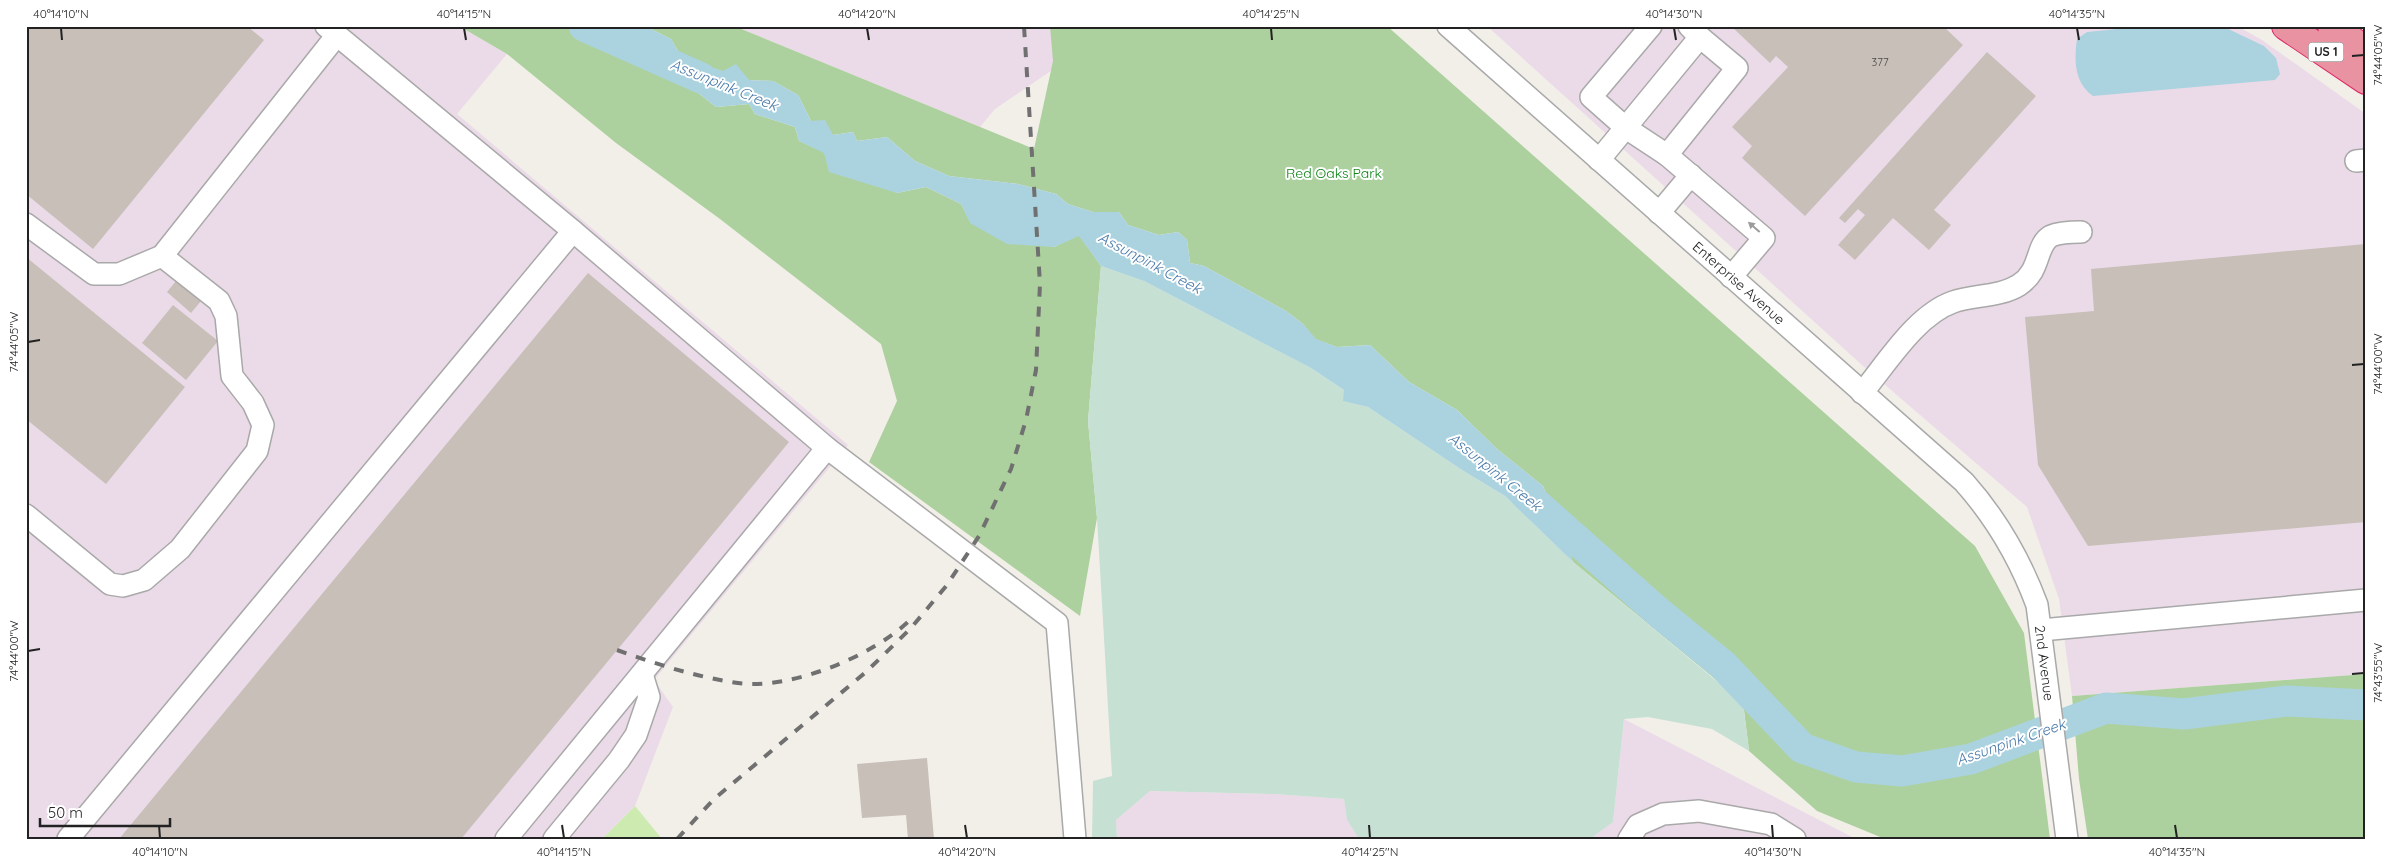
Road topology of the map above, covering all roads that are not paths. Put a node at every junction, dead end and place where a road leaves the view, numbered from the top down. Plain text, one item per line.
1 (1448, 26) edge
2 (1651, 26) edge
3 (2286, 26) edge
4 (2332, 26) edge
5 (332, 31) edge
6 (1694, 32) edge
7 (2366, 51) edge
8 (2366, 80) edge
9 (1626, 128) junction
10 (1666, 155) junction
11 (1599, 160) junction
12 (1691, 175) junction
13 (1659, 213) junction
14 (26, 224) edge
15 (573, 231) junction
16 (2081, 232) dead end
17 (162, 256) junction
18 (1731, 277) junction
19 (1862, 393) junction
20 (827, 448) junction
21 (26, 515) edge
22 (2013, 552) joint
23 (2366, 600) edge
24 (2040, 630) junction
25 (642, 674) junction
26 (68, 839) edge
27 (506, 839) edge
28 (554, 839) edge
29 (1075, 839) edge
30 (1629, 839) edge
31 (1795, 839) edge
32 (2067, 839) edge

1 - 11 street, Enterprise Avenue
2 - 9 street
3 - 8 highway, US 1
4 - 7 highway, US 1
5 - 15 street
5 - 17 street
6 - 9 street
6 - 10 street
9 - 10 street
9 - 11 street
10 - 12 street
11 - 13 street, Enterprise Avenue
12 - 13 street
18 -> 12 street
13 - 18 street, Enterprise Avenue
14 - 17 street
15 - 20 street
15 - 26 street
16 - 19 street
17 - 21 street
18 - 19 street, Enterprise Avenue
19 - 22 street, Enterprise Avenue
20 - 25 street
20 - 29 street
22 - 24 street, 2nd Avenue
23 - 24 street
24 - 32 street, 2nd Avenue
25 - 27 street
25 - 28 street
30 - 31 street

